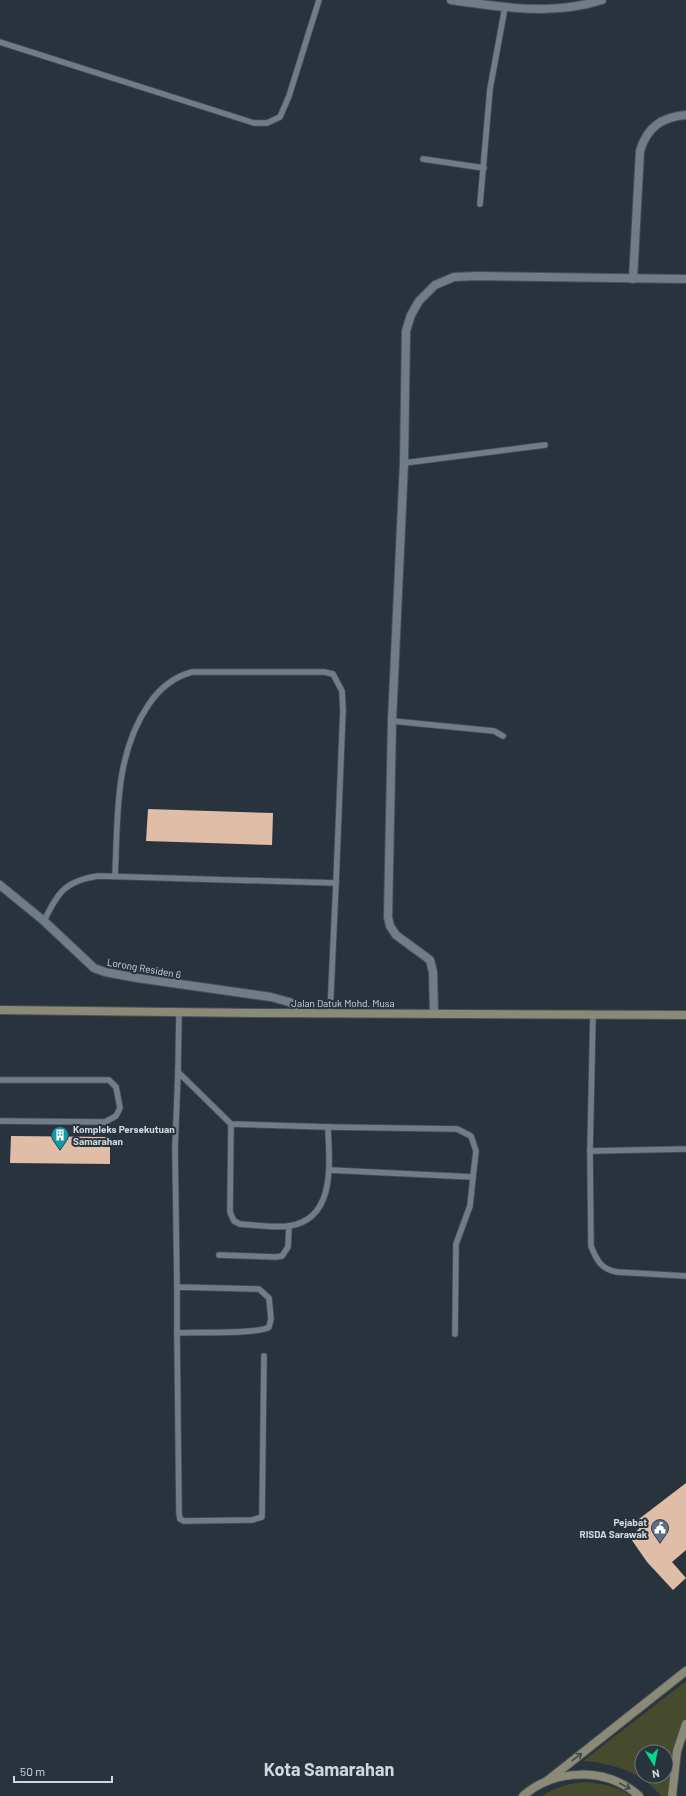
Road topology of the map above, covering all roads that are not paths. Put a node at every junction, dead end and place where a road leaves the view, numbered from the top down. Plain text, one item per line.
1 (319, 0) edge
2 (451, 0) edge
3 (602, 0) edge
4 (505, 7) junction
5 (0, 42) edge
6 (686, 114) edge
7 (423, 159) dead end
8 (484, 168) junction
9 (480, 204) dead end
10 (633, 279) junction
11 (686, 279) edge
12 (545, 445) dead end
13 (404, 463) junction
14 (392, 721) junction
15 (503, 736) dead end
16 (115, 876) junction
17 (336, 883) junction
18 (0, 885) edge
19 (44, 921) junction
20 (0, 1010) edge
21 (179, 1013) junction
22 (313, 1013) junction
23 (330, 1013) junction
24 (434, 1013) junction
25 (593, 1014) junction
26 (686, 1015) edge
27 (178, 1072) junction
28 (0, 1080) edge
29 (0, 1121) edge
30 (231, 1124) junction
31 (328, 1127) junction
32 (686, 1149) edge
33 (590, 1151) junction
34 (329, 1170) junction
35 (473, 1177) junction
36 (289, 1226) junction
37 (219, 1255) dead end
38 (686, 1276) edge
39 (177, 1287) junction
40 (177, 1333) junction
41 (455, 1334) dead end
42 (264, 1356) dead end
43 (686, 1671) edge
44 (686, 1724) edge
45 (547, 1781) junction
46 (523, 1796) edge
47 (639, 1796) edge
48 (672, 1796) edge

1 - 5 lane
2 - 4 street
3 - 4 street
4 - 8 lane
6 - 10 street
7 - 8 lane
8 - 9 lane
10 - 11 street
10 - 13 street
12 - 13 lane
13 - 14 street
14 - 15 lane
14 - 24 street
16 - 17 lane
16 - 17 lane
16 - 19 lane
17 - 23 lane
18 - 19 street, Lorong Residen 6
19 - 22 street, Lorong Residen 6
20 - 21 main road, Jalan Datuk Mohd. Musa
21 - 22 main road, Jalan Datuk Mohd. Musa
21 - 27 lane
22 - 23 main road, Jalan Datuk Mohd. Musa
23 - 24 main road, Jalan Datuk Mohd. Musa
24 - 25 main road, Jalan Datuk Mohd. Musa
25 - 26 main road, Jalan Datuk Mohd. Musa
25 - 33 lane
27 - 30 lane
27 - 39 lane
28 - 29 lane
30 - 31 lane
30 - 36 lane
31 - 34 lane
31 - 35 lane
32 - 33 lane
33 - 38 lane
34 - 35 lane
34 - 36 lane
35 - 41 lane
36 - 37 lane
39 - 40 lane
39 - 40 lane
40 - 42 lane
45 -> 43 main road
44 - 48 main road
45 - 46 main road
45 -> 47 main road

